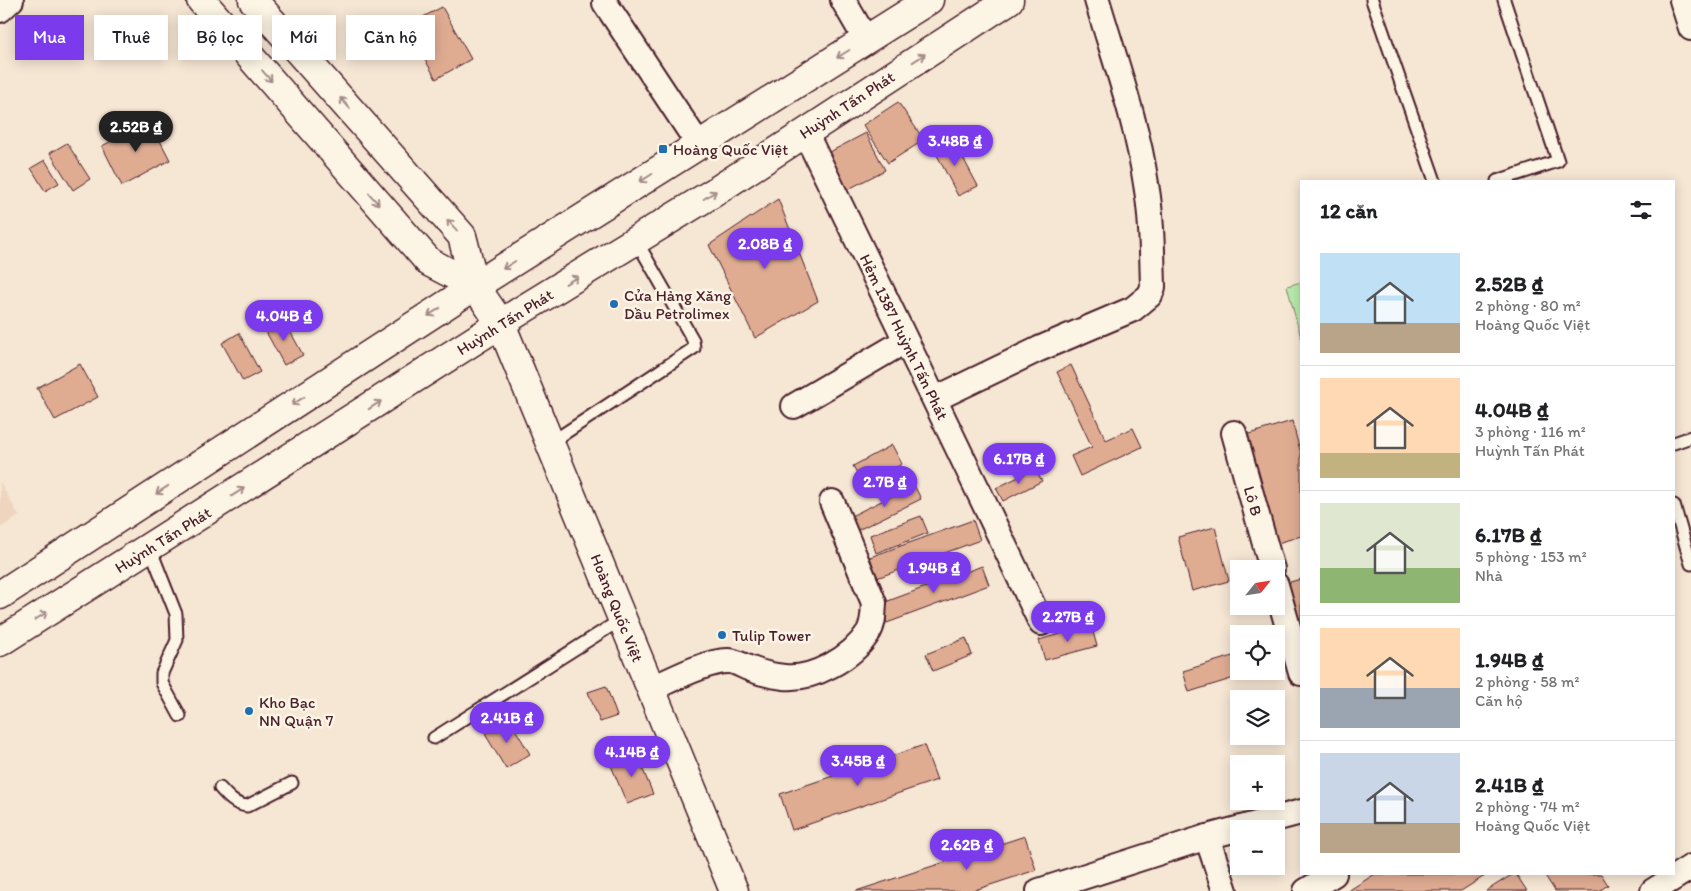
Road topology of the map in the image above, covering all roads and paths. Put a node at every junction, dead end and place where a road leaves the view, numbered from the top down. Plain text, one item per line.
1 (11, 0) edge
2 (201, 0) edge
3 (253, 0) edge
4 (843, 0) edge
5 (928, 0) edge
6 (1008, 0) edge
7 (1097, 0) edge
8 (1372, 0) edge
9 (1504, 0) edge
10 (1682, 0) edge
11 (605, 3) dead end
12 (0, 10) edge
13 (1691, 28) edge
14 (866, 40) junction
15 (805, 132) junction
16 (699, 145) junction
17 (1435, 180) edge
18 (1500, 180) edge
19 (636, 240) junction
20 (475, 286) junction
21 (501, 324) junction
22 (905, 341) junction
23 (935, 399) junction
24 (794, 406) dead end
25 (1234, 433) dead end
26 (1691, 437) edge
27 (550, 443) junction
28 (1675, 443) edge
29 (832, 502) dead end
30 (1675, 508) edge
31 (150, 548) junction
32 (1269, 560) edge
33 (1691, 564) edge
34 (0, 595) edge
35 (1285, 615) edge
36 (622, 619) junction
37 (1041, 623) dead end
38 (0, 642) edge
39 (1300, 669) edge
40 (650, 688) junction
41 (180, 716) dead end
42 (434, 738) dead end
43 (292, 783) dead end
44 (220, 788) dead end
45 (1300, 812) edge
46 (1207, 838) junction
47 (1332, 875) edge
48 (1682, 879) edge
49 (734, 891) edge
50 (1039, 891) edge
51 (1225, 891) edge
52 (1306, 891) edge
53 (1653, 891) edge

1 - 12 street
2 -> 20 main road
20 -> 3 main road
4 - 14 street
5 - 14 main road
15 -> 6 main road, Huỳnh Tấn Phát
7 - 23 street
8 - 17 lane
9 - 18 lane
10 - 13 street
11 - 16 street
14 -> 16 main road
19 -> 15 main road, Huỳnh Tấn Phát
15 - 22 street, Hẻm 1387 Huỳnh Tấn Phát
16 -> 20 main road
21 -> 19 main road, Huỳnh Tấn Phát
19 - 27 lane
20 - 21 main road, Hoàng Quốc Việt
20 -> 34 main road
21 - 27 main road, Hoàng Quốc Việt
31 -> 21 main road, Huỳnh Tấn Phát
22 - 23 street, Hẻm 1387 Huỳnh Tấn Phát
22 - 24 street
23 - 37 street, Hẻm 1387 Huỳnh Tấn Phát
25 - 32 street, Lô B
26 - 28 lane
27 - 36 main road, Hoàng Quốc Việt
29 - 40 street
30 - 33 lane
38 -> 31 main road, Huỳnh Tấn Phát
31 - 41 lane
35 - 39 street
36 - 40 main road, Hoàng Quốc Việt
36 - 42 lane
40 - 49 main road, Hoàng Quốc Việt
43 - 44 lane
45 - 46 street
46 - 50 street
46 - 51 street
47 - 52 street
48 - 53 street

